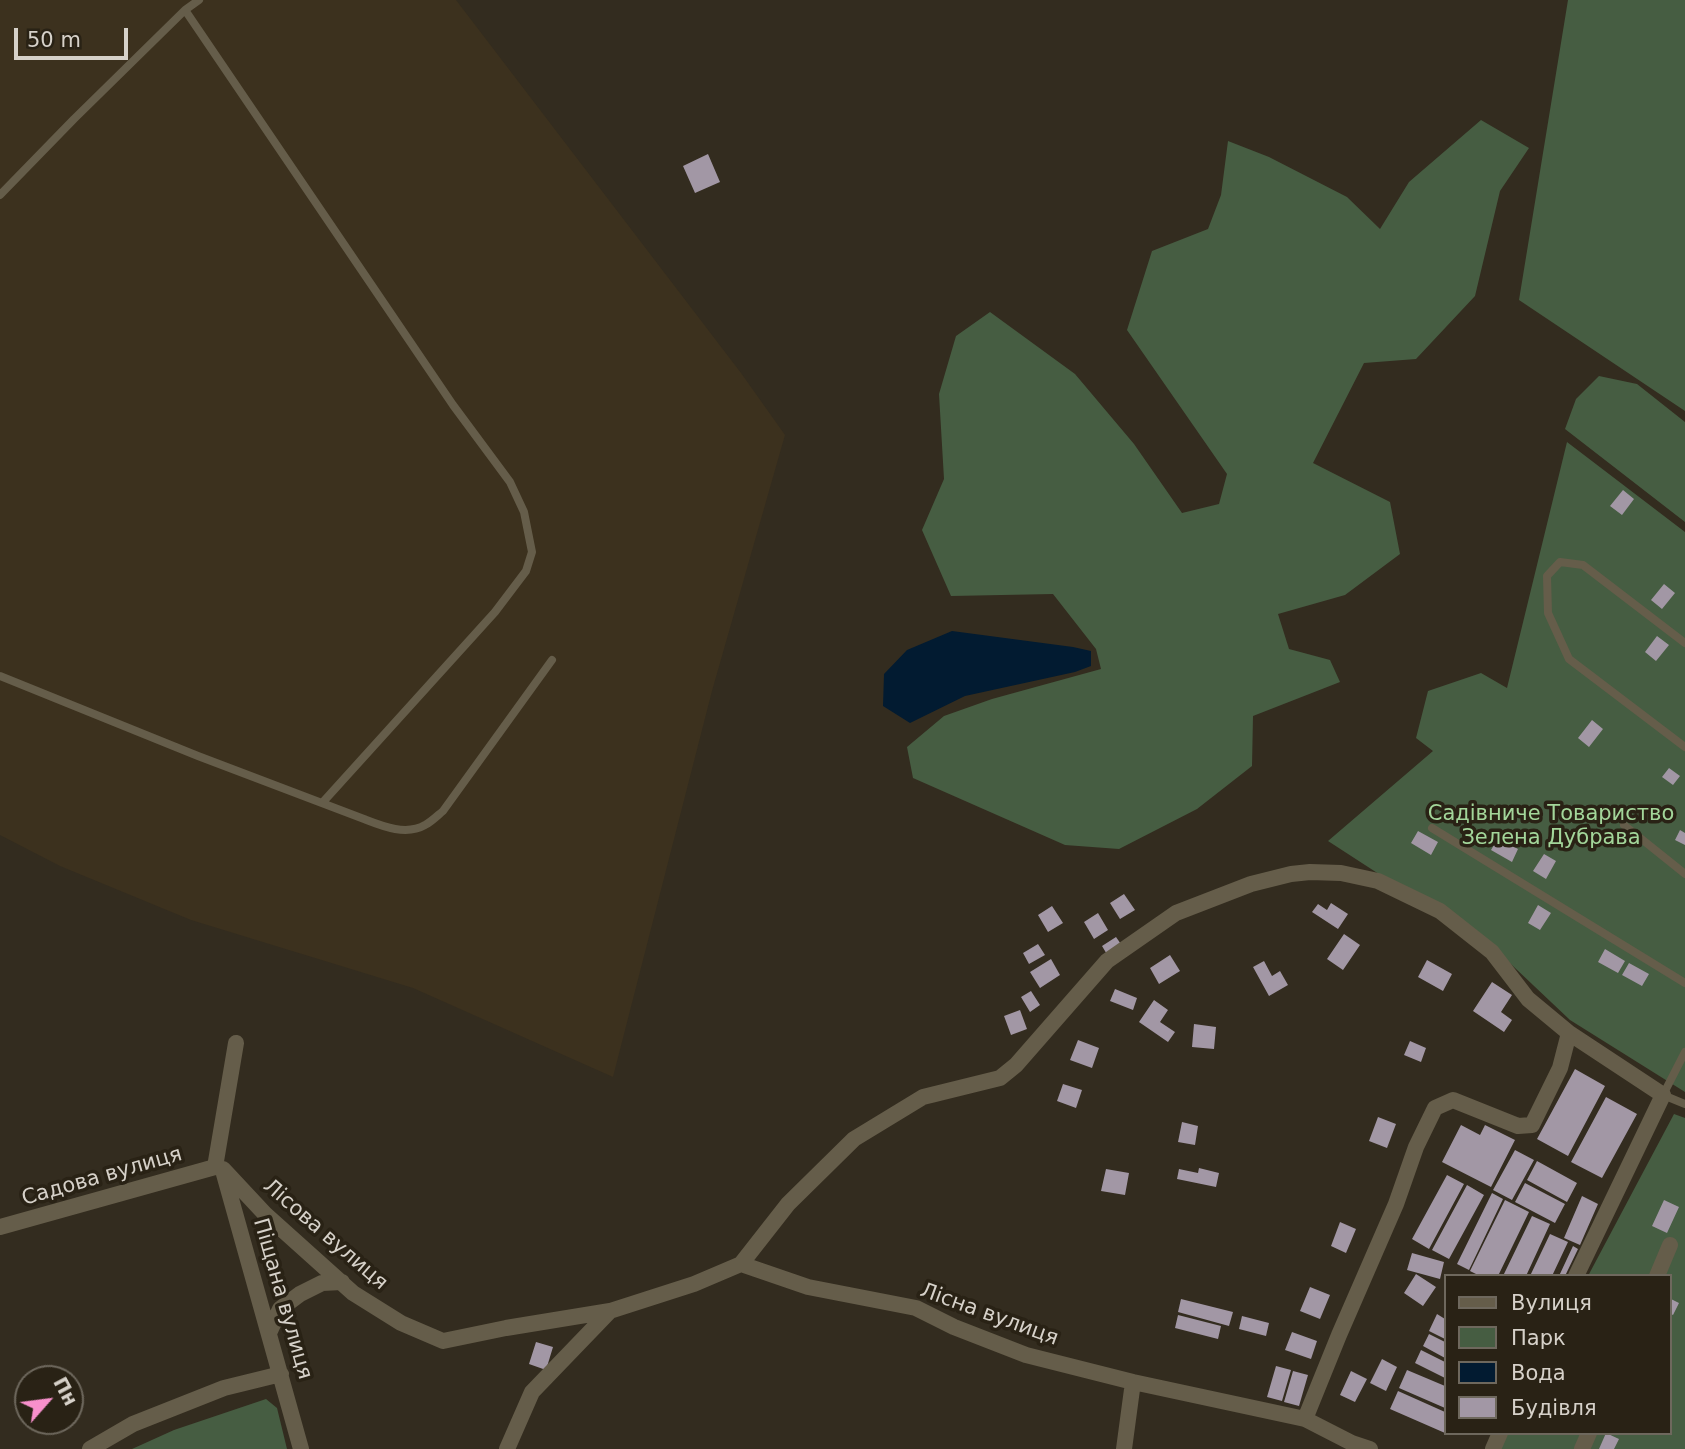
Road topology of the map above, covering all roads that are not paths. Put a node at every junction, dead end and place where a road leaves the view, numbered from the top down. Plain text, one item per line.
1 (199, 0) edge
2 (185, 10) junction
3 (0, 195) edge
4 (1685, 643) edge
5 (552, 660) dead end
6 (0, 676) edge
7 (1685, 747) edge
8 (323, 802) junction
9 (1624, 825) dead end
10 (1432, 828) dead end
11 (1685, 874) edge
12 (1685, 983) edge
13 (1569, 1033) junction
14 (236, 1043) dead end
15 (1685, 1052) edge
16 (1663, 1095) junction
17 (1685, 1104) edge
18 (219, 1168) junction
19 (0, 1227) edge
20 (1670, 1245) dead end
21 (741, 1264) junction
22 (1577, 1274) edge
23 (1658, 1274) edge
24 (342, 1282) junction
25 (610, 1311) junction
26 (270, 1332) junction
27 (281, 1374) junction
28 (1133, 1382) junction
29 (1305, 1419) junction
30 (90, 1449) edge
31 (302, 1449) edge
32 (507, 1449) edge
33 (1124, 1449) edge
34 (1370, 1449) edge

1 - 2 lane
2 - 3 lane
2 - 8 lane
4 - 7 lane
5 - 8 lane
6 - 8 lane
9 - 11 lane
10 - 12 lane
13 - 16 street
13 - 21 street
13 - 29 street
14 - 18 street
15 - 16 lane
16 - 17 lane
16 - 22 street
18 - 19 street, Садова вулиця
18 - 24 street, Лісова вулиця
18 - 26 street, Піщана вулиця
20 - 23 street
21 - 25 street, Лісова вулиця
21 - 28 street, Лісна вулиця
24 - 25 street, Лісова вулиця
24 - 26 street
25 - 32 street
26 - 27 street, Піщана вулиця
27 - 30 street
27 - 31 street, Піщана вулиця
28 - 29 street, Лісна вулиця
28 - 33 street
29 - 34 street, Лісна вулиця

